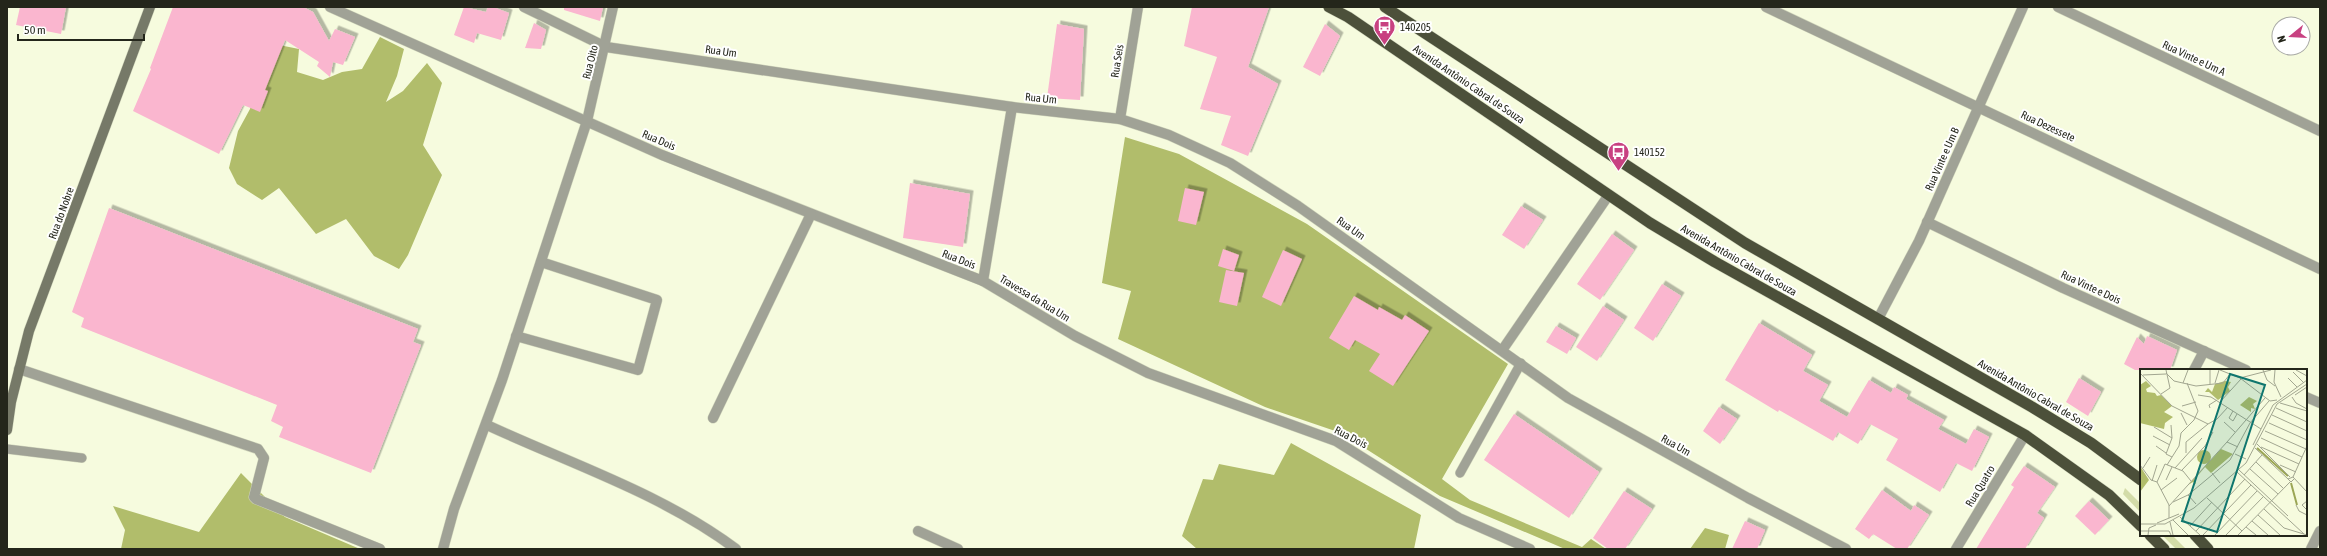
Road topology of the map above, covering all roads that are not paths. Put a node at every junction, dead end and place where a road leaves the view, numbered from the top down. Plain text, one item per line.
1 (150, 7) edge
2 (330, 7) edge
3 (524, 7) edge
4 (613, 7) edge
5 (1138, 7) edge
6 (1329, 7) edge
7 (1385, 7) edge
8 (1766, 7) edge
9 (2024, 7) edge
10 (2058, 7) edge
11 (606, 46) junction
12 (1012, 107) junction
13 (1979, 107) junction
14 (1120, 118) junction
15 (587, 121) junction
16 (2320, 131) edge
17 (1608, 196) junction
18 (811, 214) junction
19 (1927, 222) junction
20 (541, 262) junction
21 (2320, 269) edge
22 (983, 281) junction
23 (1878, 319) junction
24 (516, 336) junction
25 (1503, 349) junction
26 (2204, 351) junction
27 (1521, 363) junction
28 (19, 369) junction
29 (2195, 369) edge
30 (2244, 369) edge
31 (1148, 373) joint
32 (2307, 397) edge
33 (9, 399) edge
34 (2320, 403) edge
35 (713, 418) dead end
36 (487, 425) junction
37 (7, 430) edge
38 (2025, 435) junction
39 (7, 449) edge
40 (82, 458) dead end
41 (1460, 473) dead end
42 (2140, 476) edge
43 (2140, 525) edge
44 (918, 531) dead end
45 (2320, 531) edge
46 (2151, 536) edge
47 (2196, 536) edge
48 (1843, 548) edge
49 (380, 549) edge
50 (443, 549) edge
51 (736, 549) edge
52 (958, 549) edge
53 (1530, 549) edge
54 (1956, 549) edge
55 (2164, 549) edge
56 (2208, 549) edge
57 (2311, 549) edge

1 - 28 main road, Rua do Nobre
2 - 15 street, Rua Dois
3 - 11 street, Rua Um
4 - 11 street, Rua Oito
5 - 14 street, Rua Seis
6 - 17 highway, Avenida Antônio Cabral de Souza
7 - 23 highway, Avenida Antônio Cabral de Souza
8 - 13 street, Rua Dezessete
9 - 13 street, Rua Vinte e Um B
10 - 16 street, Rua Vinte e Um A
11 - 12 street, Rua Um
11 - 15 street, Rua Oito
12 - 14 street, Rua Um
12 - 22 street, Travessa da Rua Um
13 - 19 street, Rua Vinte e Um B
13 - 21 street, Rua Dezessete
14 - 25 street, Rua Um
15 - 18 street, Rua Dois
15 - 20 street, Rua Oito
17 - 25 street
17 - 38 highway, Avenida Antônio Cabral de Souza
18 - 22 street, Rua Dois
18 - 35 street
19 - 23 street, Rua Vinte e Um B
19 - 26 street, Rua Vinte e Dois
20 - 24 street, Rua Oito
20 - 24 street
22 - 31 street, Travessa da Rua Um
23 - 42 highway, Avenida Antônio Cabral de Souza
24 - 36 street, Rua Oito
25 - 27 street, Rua Um
26 - 29 street
26 - 30 street, Rua Vinte e Dois
27 - 41 lane
27 - 48 street, Rua Um
28 - 33 main road, Rua do Nobre
28 - 49 street
31 - 53 street, Rua Dois
32 - 34 street
33 - 37 main road, Rua do Nobre
36 - 50 street, Rua Oito
36 - 51 street
38 - 43 highway, Avenida Antônio Cabral de Souza
38 - 54 street, Rua Quatro
39 - 40 lane
44 - 52 street
45 - 57 street
46 - 55 highway
47 - 56 highway

